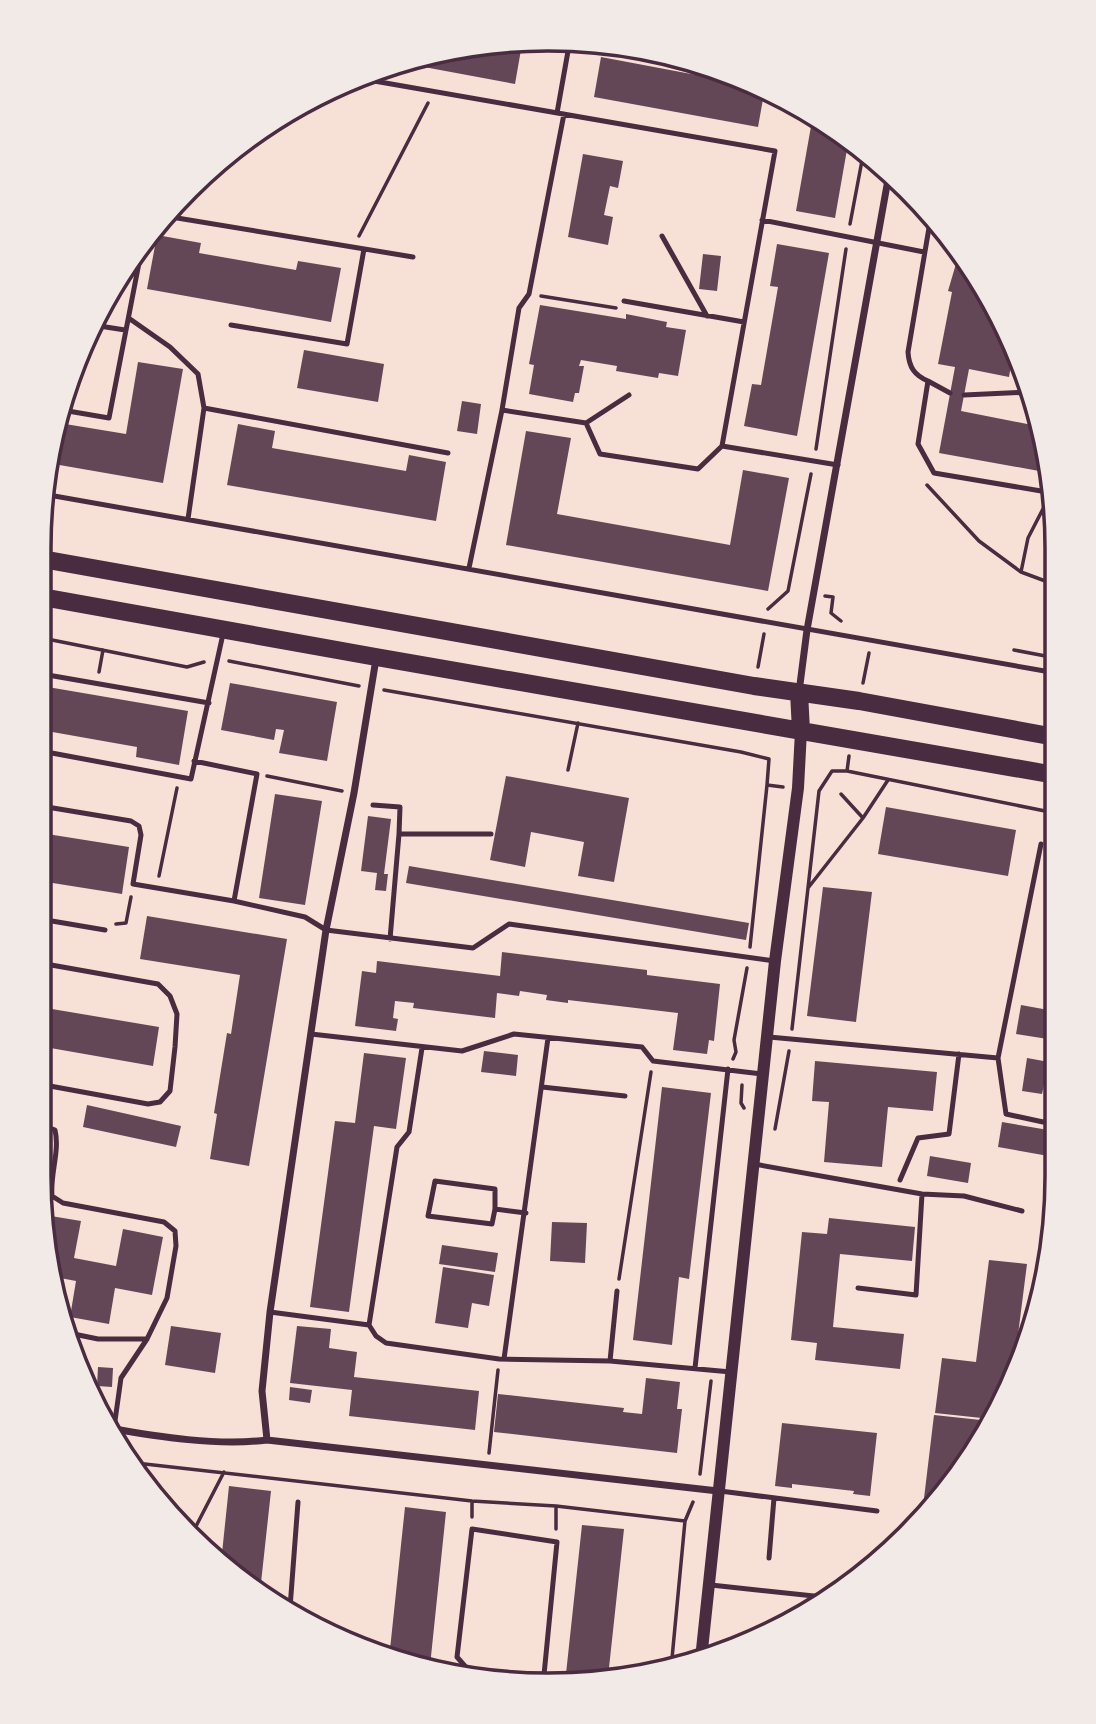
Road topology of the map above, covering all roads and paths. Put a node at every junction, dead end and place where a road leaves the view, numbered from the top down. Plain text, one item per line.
1 (569, 52) edge
2 (377, 81) edge
3 (435, 91) junction
4 (561, 114) junction
5 (887, 184) edge
6 (176, 218) edge
7 (762, 220) junction
8 (929, 228) edge
9 (662, 236) dead end
10 (877, 243) junction
11 (353, 247) junction
12 (364, 249) junction
13 (924, 253) junction
14 (413, 257) dead end
15 (139, 266) edge
16 (529, 294) junction
17 (624, 301) joint
18 (707, 316) junction
19 (130, 319) junction
20 (744, 323) junction
21 (230, 325) dead end
22 (103, 327) edge
23 (125, 330) junction
24 (928, 381) junction
25 (1020, 392) edge
26 (950, 393) dead end
27 (629, 395) dead end
28 (964, 395) dead end
29 (204, 408) junction
30 (502, 410) junction
31 (70, 411) edge
32 (586, 423) junction
33 (722, 446) junction
34 (448, 453) dead end
35 (838, 465) junction
36 (926, 485) dead end
37 (1042, 493) edge
38 (54, 496) edge
39 (1043, 509) edge
40 (188, 519) junction
41 (51, 561) edge
42 (469, 568) junction
43 (1021, 572) junction
44 (1045, 582) edge
45 (814, 594) junction
46 (51, 599) edge
47 (852, 622) dead end
48 (224, 630) junction
49 (807, 630) junction
50 (51, 640) edge
51 (1001, 648) dead end
52 (103, 650) junction
53 (1045, 656) edge
54 (376, 657) junction
55 (218, 659) junction
56 (1045, 671) edge
57 (51, 675) edge
58 (98, 682) junction
59 (371, 688) junction
60 (799, 692) junction
61 (209, 703) junction
62 (578, 723) junction
63 (801, 731) junction
64 (1045, 735) edge
65 (51, 753) edge
66 (194, 761) junction
67 (568, 770) dead end
68 (1045, 773) edge
69 (257, 774) junction
70 (179, 777) junction
71 (888, 780) junction
72 (767, 785) junction
73 (798, 788) junction
74 (819, 791) junction
75 (354, 793) junction
76 (841, 794) dead end
77 (373, 805) dead end
78 (51, 808) edge
79 (1045, 811) edge
80 (863, 818) junction
81 (400, 834) junction
82 (491, 834) dead end
83 (1041, 844) dead end
84 (133, 884) junction
85 (156, 888) junction
86 (807, 890) junction
87 (234, 901) junction
88 (51, 921) edge
89 (105, 930) joint
90 (326, 930) junction
91 (390, 939) junction
92 (749, 957) junction
93 (775, 961) junction
94 (51, 965) edge
95 (311, 1034) junction
96 (767, 1037) junction
97 (548, 1038) junction
98 (791, 1039) junction
99 (422, 1048) junction
100 (959, 1054) junction
101 (998, 1058) junction
102 (653, 1060) junction
103 (728, 1069) junction
104 (764, 1074) junction
105 (51, 1086) edge
106 (542, 1087) junction
107 (625, 1096) dead end
108 (1045, 1121) edge
109 (51, 1128) edge
110 (754, 1164) junction
111 (769, 1165) junction
112 (51, 1175) edge
113 (900, 1180) dead end
114 (51, 1192) edge
115 (922, 1194) junction
116 (495, 1209) junction
117 (1022, 1211) dead end
118 (526, 1213) junction
119 (858, 1288) dead end
120 (617, 1291) joint
121 (270, 1312) junction
122 (369, 1325) junction
123 (77, 1335) edge
124 (147, 1339) junction
125 (502, 1359) junction
126 (610, 1361) junction
127 (695, 1368) junction
128 (731, 1372) junction
129 (114, 1419) edge
130 (122, 1432) edge
131 (267, 1440) junction
132 (143, 1464) edge
133 (488, 1465) junction
134 (224, 1472) junction
135 (719, 1491) junction
136 (774, 1498) junction
137 (298, 1502) dead end
138 (555, 1506) junction
139 (877, 1511) dead end
140 (685, 1521) dead end
141 (195, 1527) edge
142 (557, 1542) junction
143 (769, 1558) dead end
144 (709, 1585) junction
145 (814, 1596) edge
146 (291, 1601) edge
147 (702, 1649) edge
148 (465, 1666) edge
149 (544, 1673) edge

1 - 4 lane
2 - 3 lane
3 - 4 lane
3 - 11 path
4 - 7 lane
4 - 16 lane
5 - 10 street
6 - 11 lane
7 - 10 lane
7 - 20 lane
8 - 13 lane
9 - 18 lane
10 - 13 lane
10 - 35 street
11 - 12 lane
12 - 14 lane
12 - 21 lane
13 - 24 lane
15 - 19 lane
16 - 17 path
16 - 30 lane
17 - 18 lane
18 - 20 lane
19 - 23 lane
19 - 29 lane
20 - 33 lane
22 - 23 lane
23 - 31 lane
24 - 26 lane
24 - 37 lane
25 - 28 lane
27 - 32 lane
29 - 34 lane
29 - 40 lane
30 - 32 lane
30 - 42 lane
32 - 33 lane
33 - 35 lane
35 - 45 street
36 - 43 path
38 - 40 lane
39 - 43 path
40 - 42 lane
41 - 60 main road
42 - 49 lane
43 - 44 path
45 - 47 path
45 - 49 street
46 - 48 main road
48 - 54 main road
48 - 55 lane
49 - 56 lane
49 - 60 street
50 - 52 path
51 - 53 path
52 - 55 path
52 - 58 path
54 - 59 street
54 - 63 main road
55 - 59 path
55 - 61 lane
57 - 58 lane
58 - 61 lane
59 - 62 path
59 - 75 street
60 - 63 main road
60 - 64 main road
61 - 66 lane
62 - 67 path
62 - 72 path
63 - 68 main road
63 - 73 street
65 - 70 lane
66 - 69 lane
66 - 70 lane
69 - 75 path
69 - 87 lane
70 - 85 path
71 - 74 path
71 - 79 path
71 - 80 path
72 - 73 path
72 - 92 path
73 - 74 path
73 - 93 street
74 - 86 path
75 - 90 street
76 - 80 path
77 - 81 lane
78 - 84 lane
80 - 86 path
81 - 82 lane
81 - 91 lane
83 - 101 lane
84 - 85 lane
84 - 89 path
85 - 87 lane
86 - 98 path
87 - 90 lane
88 - 89 lane
90 - 91 lane
90 - 95 street
91 - 92 lane
92 - 93 lane
92 - 103 path
93 - 96 street
94 - 105 lane
95 - 99 lane
95 - 121 street
96 - 98 lane
96 - 104 street
97 - 99 lane
97 - 102 lane
97 - 106 lane
98 - 100 lane
98 - 111 path
99 - 122 lane
100 - 101 lane
100 - 113 lane
101 - 108 lane
102 - 103 lane
102 - 120 path
103 - 104 lane
103 - 127 lane
104 - 110 street
106 - 107 lane
106 - 118 lane
109 - 112 lane
110 - 111 lane
110 - 128 street
111 - 115 lane
114 - 124 lane
115 - 117 lane
115 - 119 lane
116 - 116 lane
116 - 118 lane
118 - 125 lane
120 - 126 lane
121 - 122 lane
121 - 131 street
122 - 125 lane
123 - 124 lane
124 - 129 lane
125 - 126 lane
125 - 133 path
126 - 127 lane
127 - 128 lane
128 - 135 street
130 - 131 street
131 - 133 street
132 - 134 path
133 - 135 street
134 - 138 path
134 - 141 path
135 - 136 lane
135 - 144 street
136 - 139 lane
136 - 143 lane
137 - 146 lane
138 - 140 path
138 - 142 path
142 - 148 lane
142 - 149 lane
144 - 145 lane
144 - 147 street

